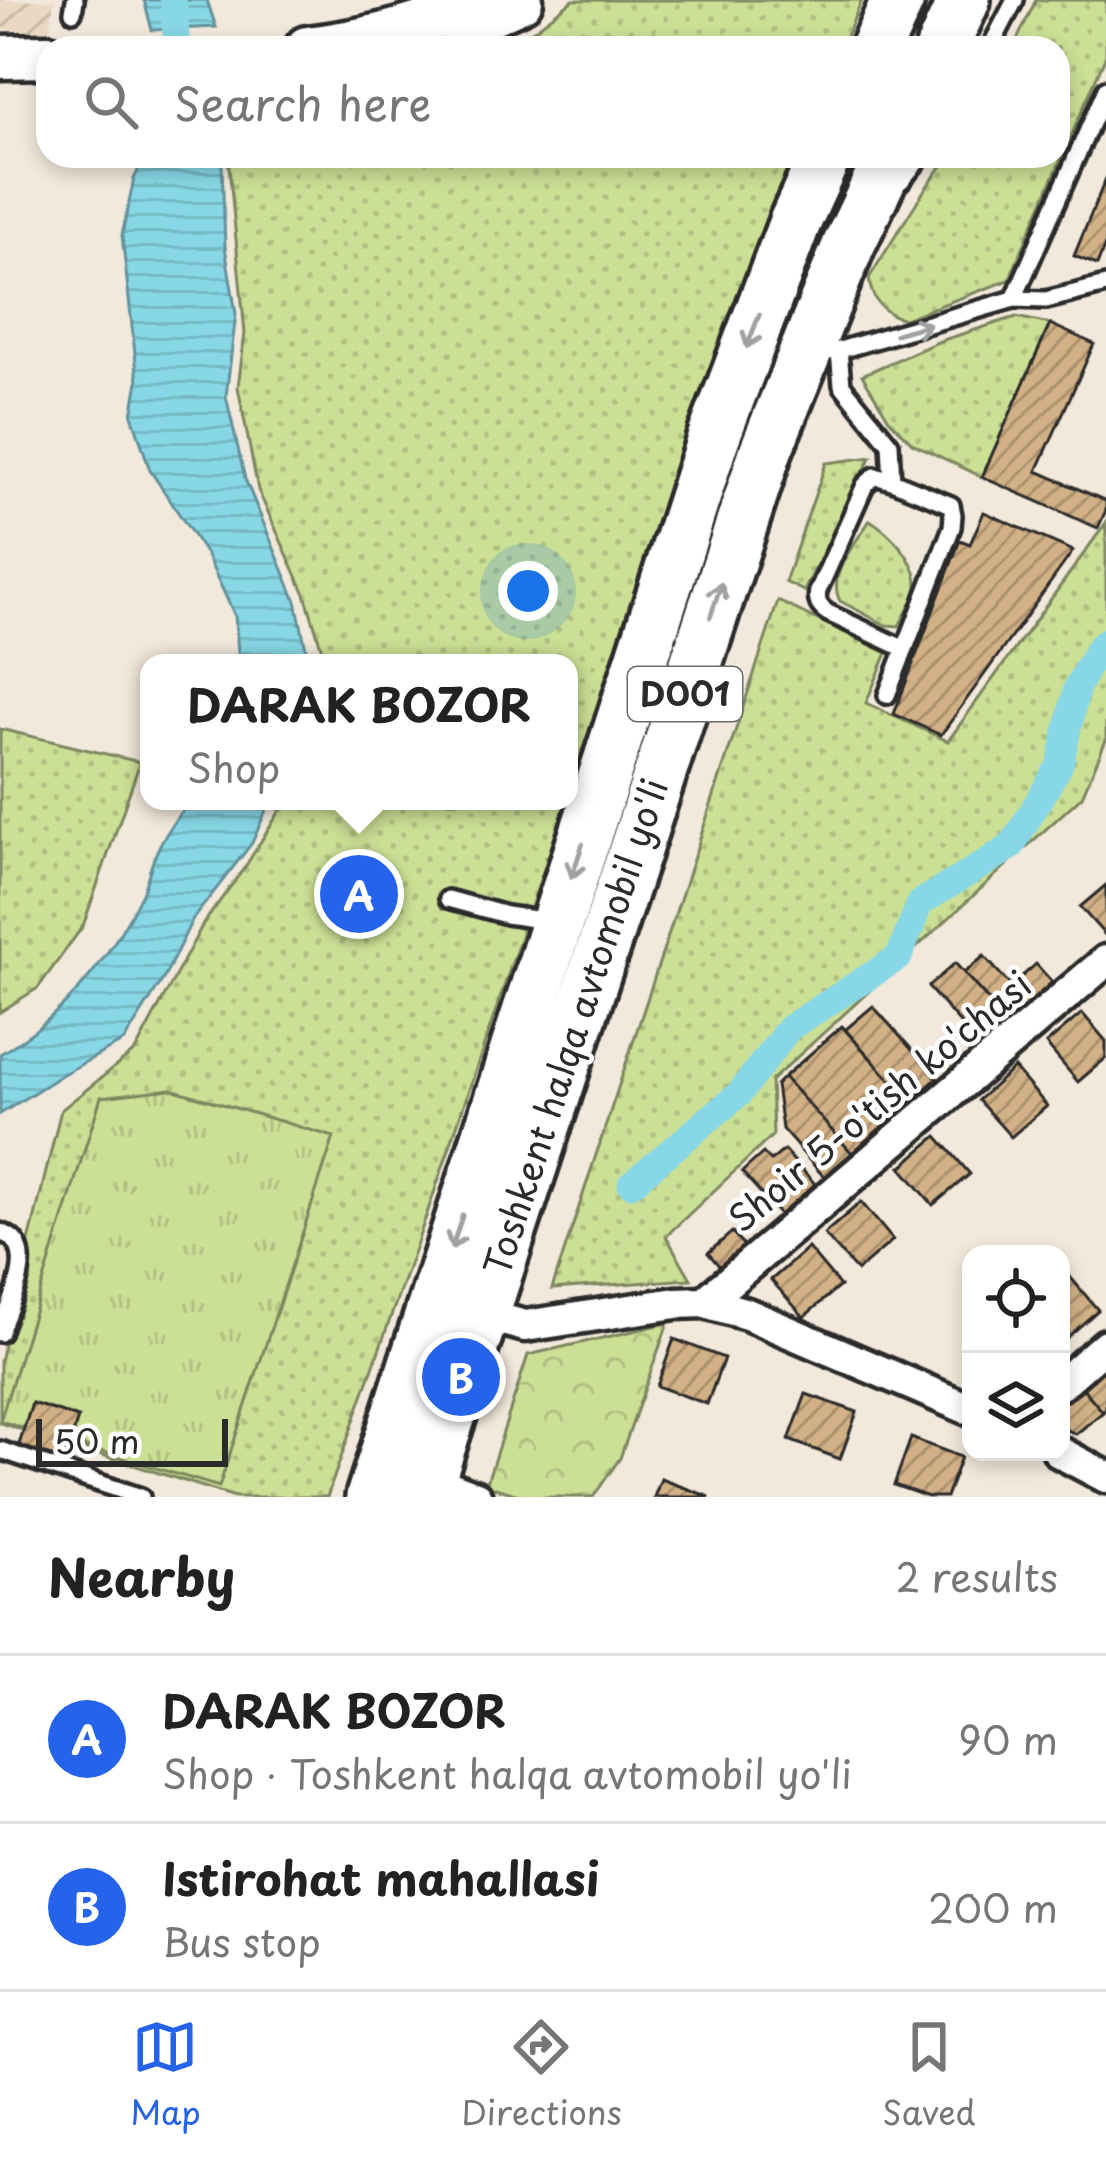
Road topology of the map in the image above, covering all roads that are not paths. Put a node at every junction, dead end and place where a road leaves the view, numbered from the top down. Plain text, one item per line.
1 (484, 0) edge
2 (521, 0) edge
3 (898, 0) edge
4 (964, 0) edge
5 (1015, 0) edge
6 (382, 36) edge
7 (430, 36) edge
8 (882, 36) edge
9 (948, 36) edge
10 (996, 36) edge
11 (36, 56) edge
12 (0, 57) edge
13 (36, 72) edge
14 (0, 73) edge
15 (1106, 89) edge
16 (820, 168) edge
17 (885, 168) edge
18 (912, 168) edge
19 (795, 222) junction
20 (849, 244) junction
21 (1106, 285) edge
22 (1014, 299) junction
23 (820, 356) junction
24 (892, 481) junction
25 (905, 649) junction
26 (887, 694) dead end
27 (448, 899) dead end
28 (557, 922) junction
29 (1106, 961) edge
30 (0, 1232) edge
31 (705, 1302) junction
32 (481, 1315) junction
33 (0, 1333) edge
34 (1106, 1345) edge
35 (1070, 1376) edge
36 (962, 1405) edge
37 (0, 1450) edge
38 (1070, 1458) edge
39 (1106, 1477) edge
40 (426, 1488) edge
41 (141, 1497) edge
42 (372, 1497) edge
43 (476, 1497) edge

1 - 6 main road
2 - 7 main road
3 - 8 highway
4 - 9 highway
5 - 10 lane
11 - 12 main road
13 - 14 main road
15 - 22 lane
16 - 19 highway, Toshkent halqa avtomobil yo'li / D001
17 - 20 highway, Toshkent halqa avtomobil yo'li / D001
18 - 20 lane
19 - 20 highway
19 -> 28 highway, Toshkent halqa avtomobil yo'li / D001
20 - 23 highway, Toshkent halqa avtomobil yo'li / D001
21 - 22 lane
23 -> 22 lane
23 - 24 lane
32 -> 23 highway, Toshkent halqa avtomobil yo'li / D001
24 - 25 lane
24 - 25 lane
25 - 26 lane
27 - 28 lane
28 -> 42 highway, Toshkent halqa avtomobil yo'li / D001
29 - 31 street, Shoir 5-o'tish ko'chasi
30 - 33 lane
31 - 32 street
31 - 36 street
32 - 40 highway, Toshkent halqa avtomobil yo'li / D001
34 - 35 street
37 - 41 lane
38 - 39 street
40 - 43 street

